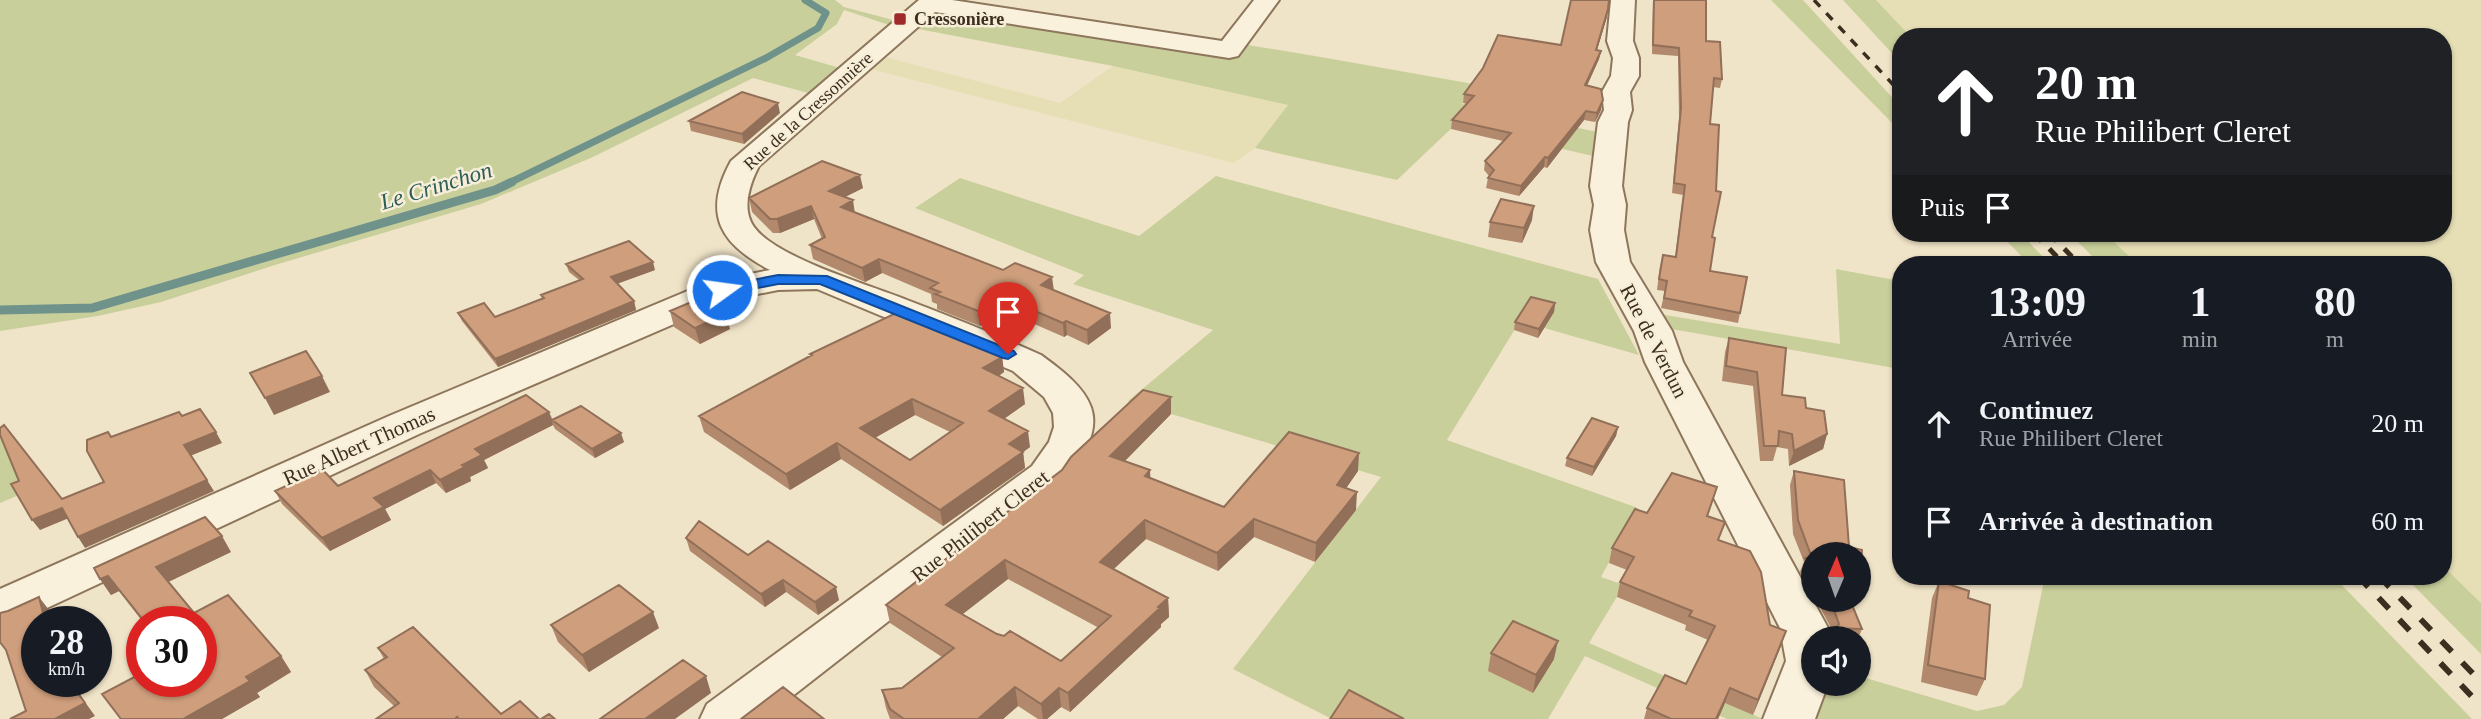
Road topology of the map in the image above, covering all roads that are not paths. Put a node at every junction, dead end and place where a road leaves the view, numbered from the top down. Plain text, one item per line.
1 (1267, 0) edge
2 (1623, 0) edge
3 (932, 2) edge
4 (750, 243) junction
5 (822, 279) junction
6 (722, 290) junction
7 (0, 609) edge
8 (726, 719) edge
9 (1789, 719) edge

1 - 3 street
2 - 9 street, Rue de Verdun
3 - 4 street, Rue de la Cressonnière
4 - 5 street, Rue Philibert Cleret
4 - 6 street
5 - 6 street, Rue Albert Thomas
5 - 8 street, Rue Philibert Cleret
6 - 7 street, Rue Albert Thomas

